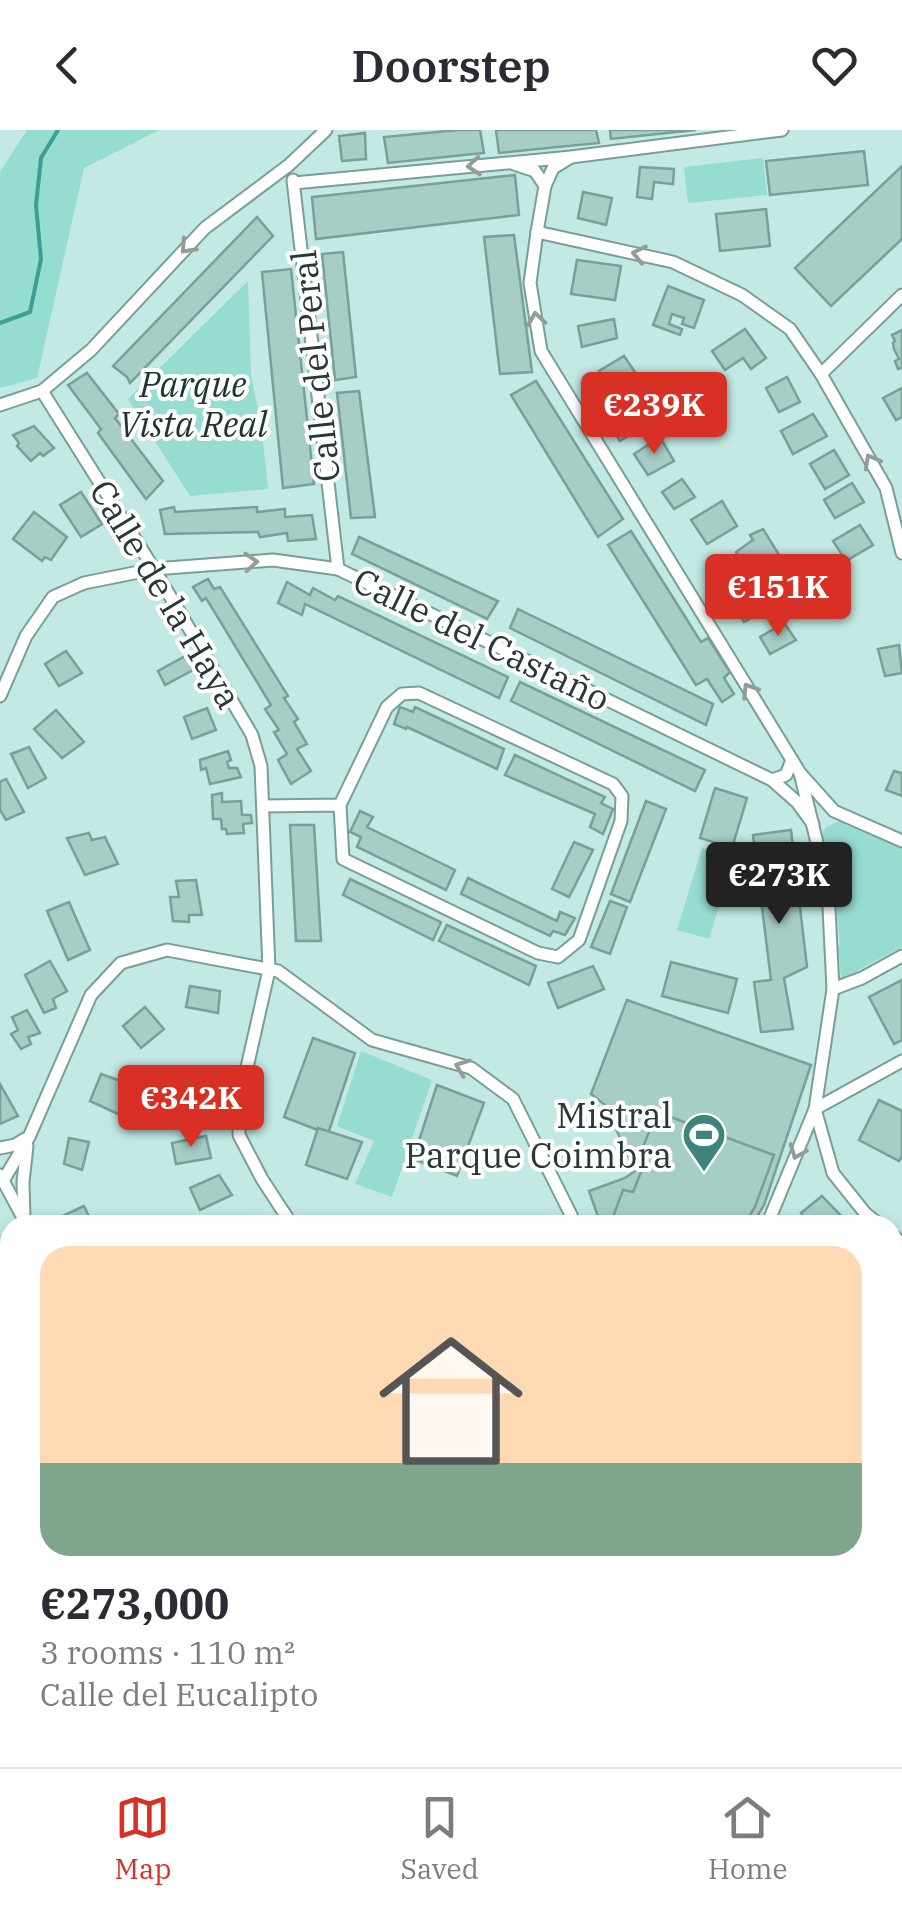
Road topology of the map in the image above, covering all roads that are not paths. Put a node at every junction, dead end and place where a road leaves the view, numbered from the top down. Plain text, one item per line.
1 (326, 130) edge
2 (782, 130) edge
3 (571, 157) junction
4 (510, 162) junction
5 (289, 165) junction
6 (294, 183) junction
7 (545, 186) junction
8 (536, 232) junction
9 (902, 295) edge
10 (821, 374) junction
11 (42, 390) junction
12 (0, 405) edge
13 (902, 553) edge
14 (338, 568) junction
15 (154, 569) junction
16 (0, 696) edge
17 (792, 760) junction
18 (800, 773) junction
19 (772, 780) junction
20 (340, 805) junction
21 (263, 806) junction
22 (834, 812) junction
23 (813, 824) junction
24 (902, 841) edge
25 (902, 956) edge
26 (269, 970) junction
27 (833, 989) junction
28 (902, 1061) edge
29 (815, 1110) junction
30 (29, 1137) junction
31 (0, 1148) edge
32 (2, 1178) edge
33 (21, 1215) edge
34 (25, 1215) edge
35 (286, 1215) edge
36 (571, 1215) edge
37 (772, 1215) edge
38 (867, 1215) edge

1 - 5 street
2 - 3 street
3 - 4 street
3 - 7 street
4 -> 6 street
4 - 7 street
5 - 6 street, Calle del Peral
5 -> 11 street
6 - 14 street, Calle del Peral
7 - 8 street
10 -> 8 street
17 -> 8 street
9 - 10 street
13 -> 10 street
11 - 12 street
11 - 15 street, Calle de la Haya
15 -> 14 street, Calle del Castaño
14 - 19 street, Calle del Castaño
15 - 16 street, Calle del Castaño
15 - 21 street, Calle de la Haya
17 - 18 street
17 - 19 street
18 - 22 street
18 - 23 street
19 - 23 street, Calle del Castaño
20 - 20 street
20 - 21 street
21 - 26 street, Calle de la Haya
22 - 23 street
22 - 24 street
23 - 27 street
25 - 27 street
26 - 30 street
26 - 35 street, Calle de la Haya
36 -> 26 street
27 - 29 street
28 - 29 street
29 -> 37 street
29 - 38 street
30 - 31 street
30 - 32 street
30 - 34 street
32 - 33 street

